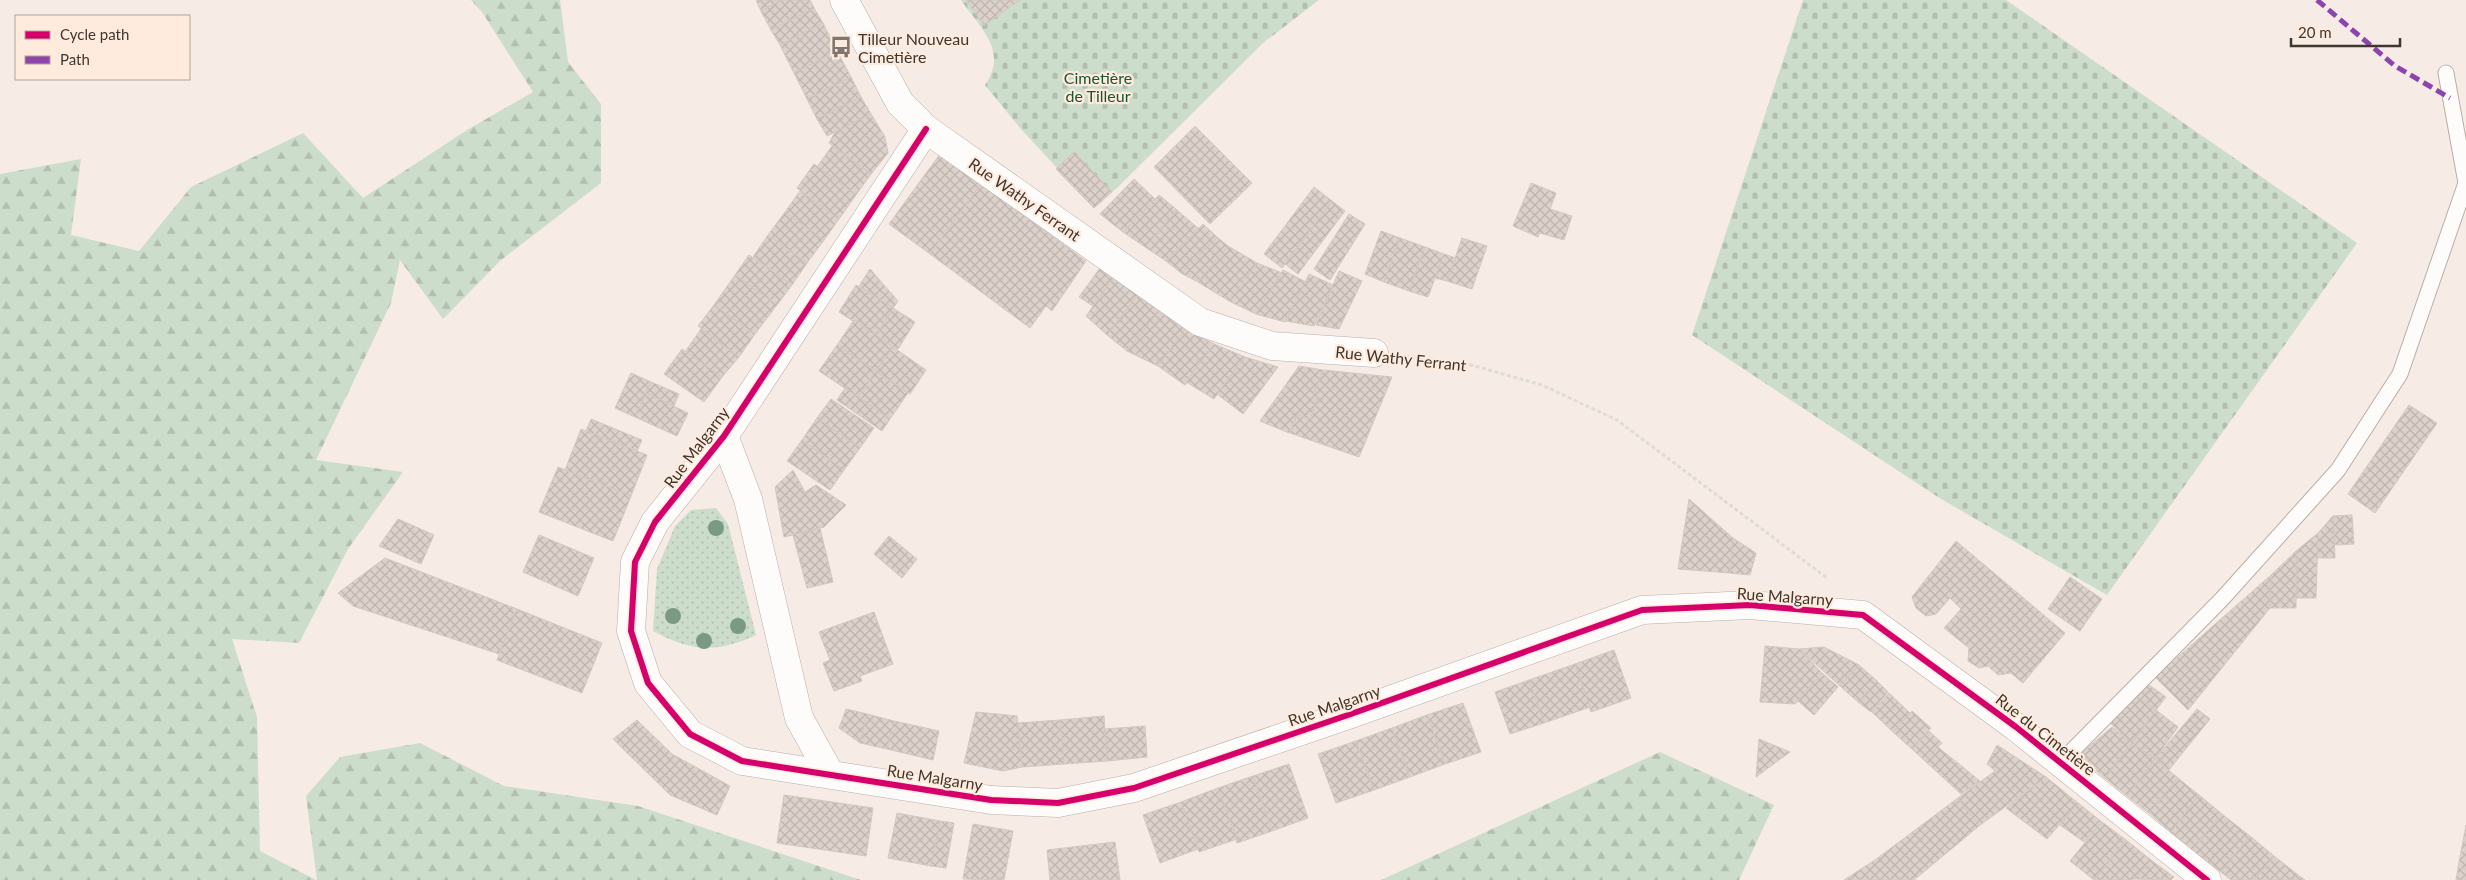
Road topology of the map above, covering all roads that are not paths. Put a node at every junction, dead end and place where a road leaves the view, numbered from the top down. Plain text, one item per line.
1 (844, 0) edge
2 (2446, 73) dead end
3 (926, 129) junction
4 (1374, 353) road end
5 (724, 436) junction
6 (1863, 615) joint
7 (2060, 763) junction
8 (830, 774) junction
9 (2207, 880) edge

1 - 3 street
2 - 7 lane
3 - 4 street, Rue Wathy Ferrant
3 - 5 street, Rue Malgarny
5 - 8 street, Rue Malgarny
5 - 8 street, Rue Malgarny
6 - 7 street, Rue du Cimetière
6 - 8 street, Rue Malgarny
7 - 9 street, Rue du Cimetière

